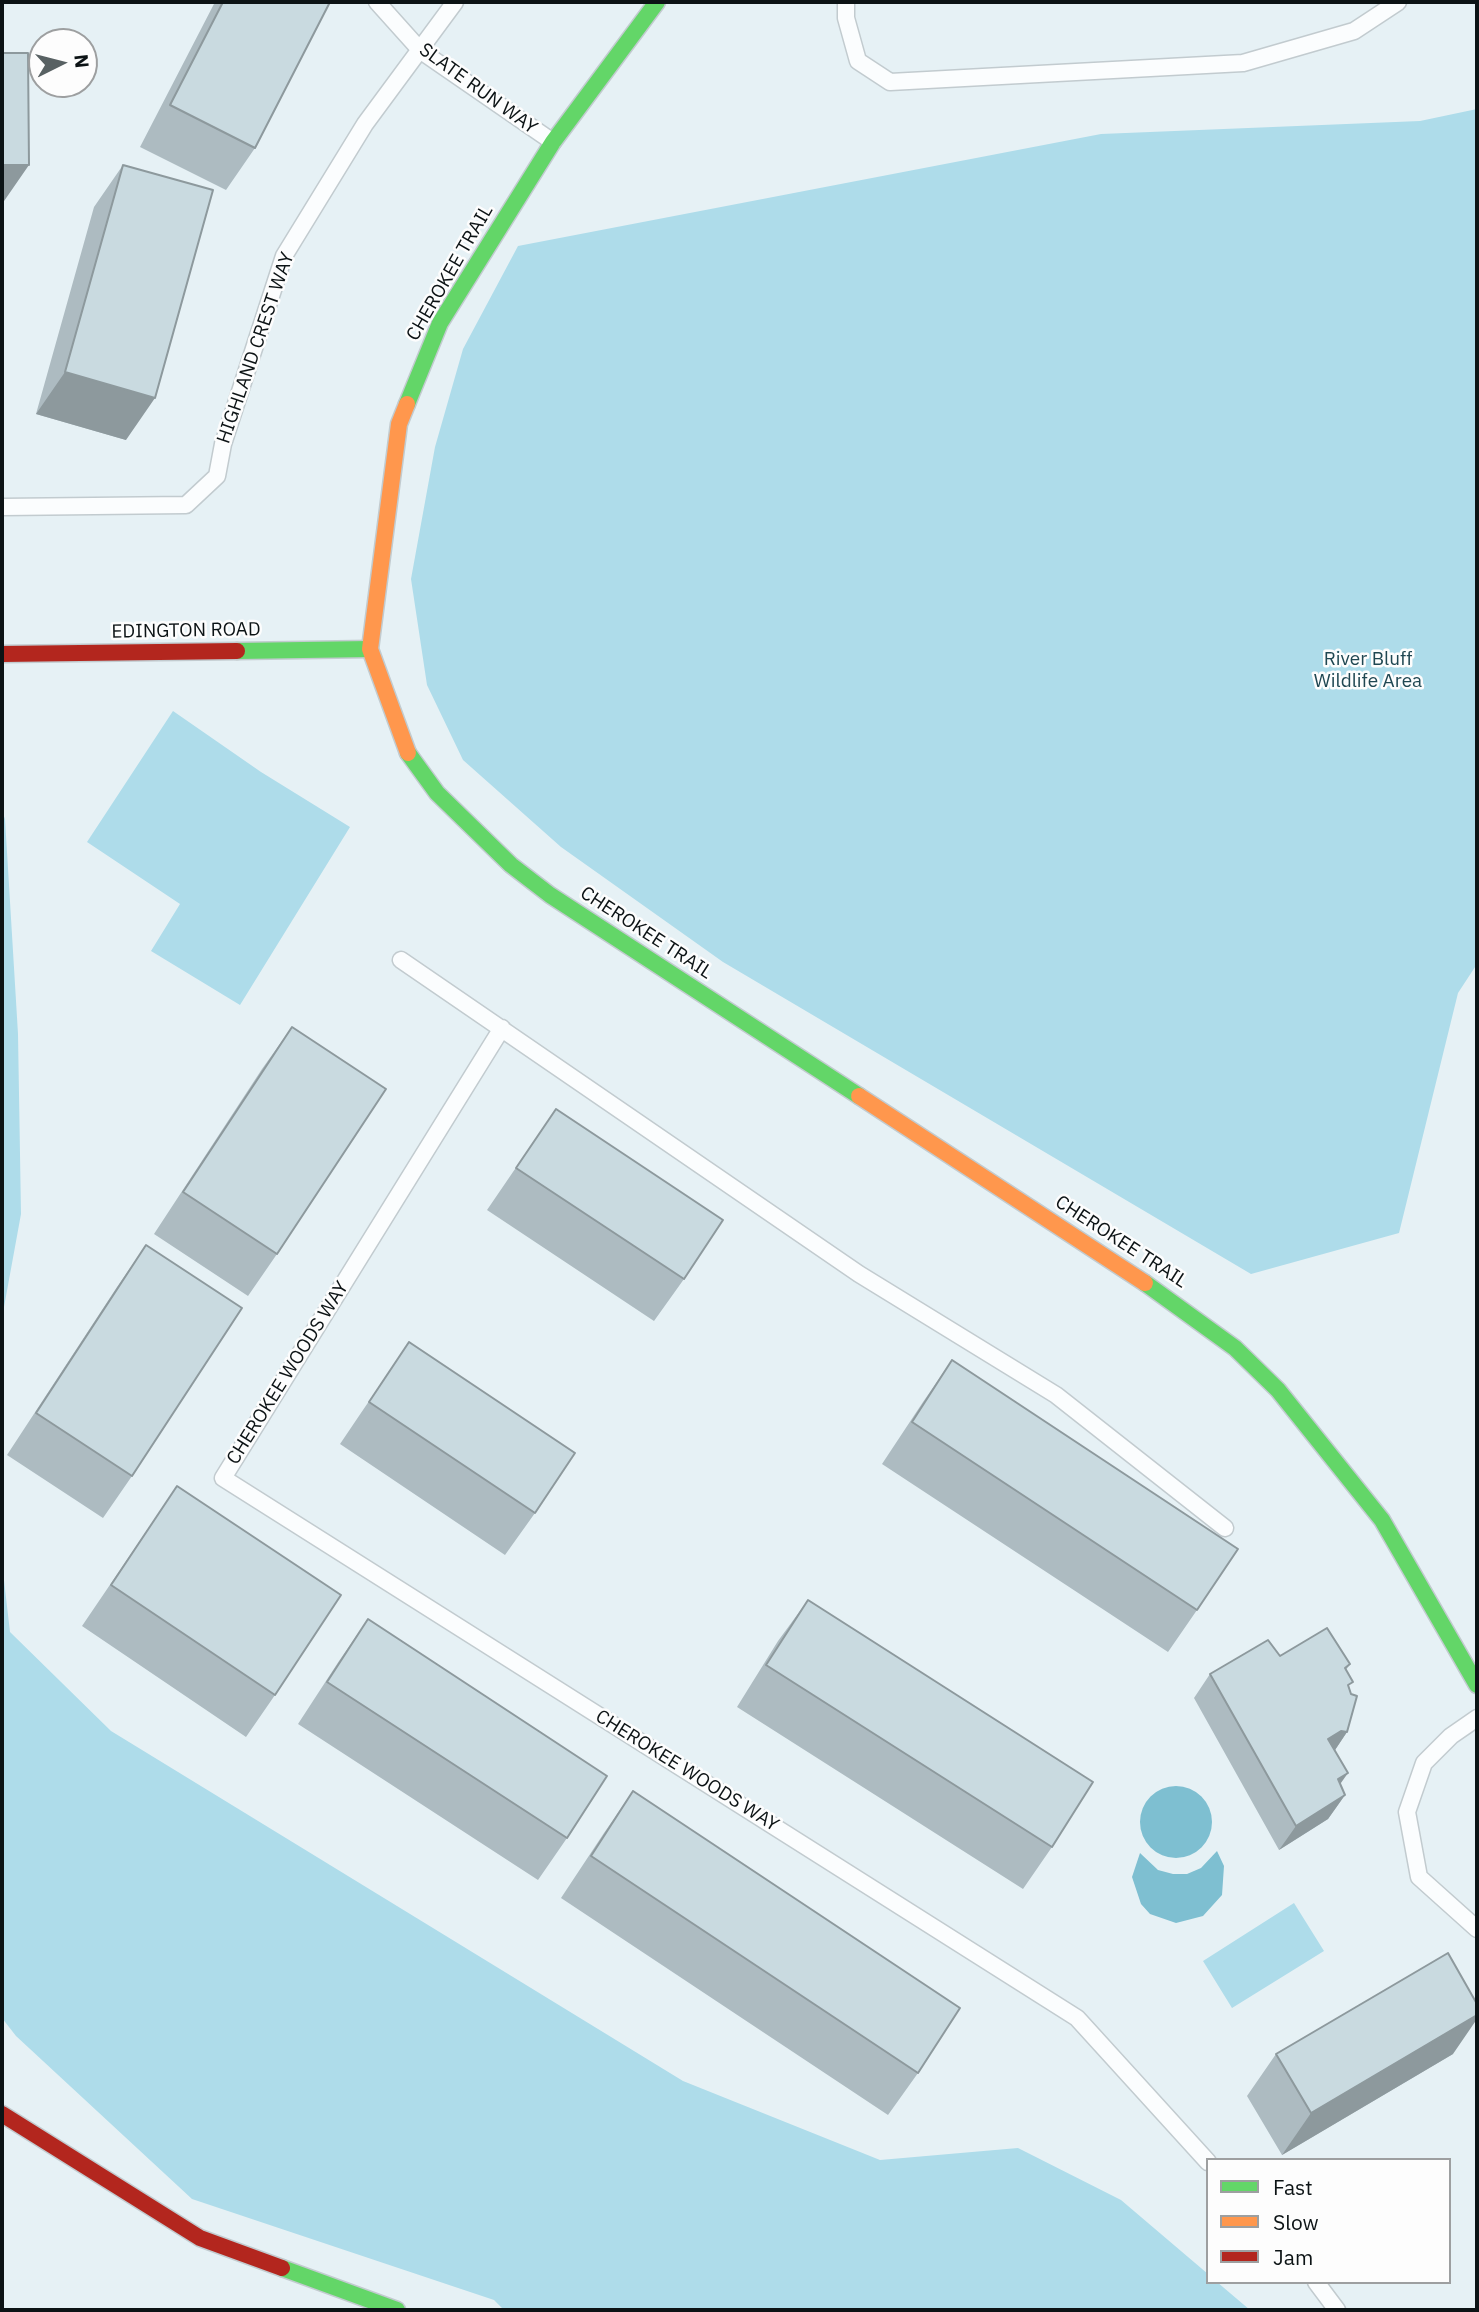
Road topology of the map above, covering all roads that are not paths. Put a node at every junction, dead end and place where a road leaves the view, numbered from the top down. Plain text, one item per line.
1 (377, 2) edge
2 (455, 2) edge
3 (657, 2) edge
4 (846, 2) edge
5 (1398, 2) edge
6 (421, 51) junction
7 (553, 142) junction
8 (2, 507) edge
9 (370, 649) junction
10 (2, 654) edge
11 (401, 960) dead end
12 (502, 1028) junction
13 (1225, 1528) dead end
14 (1477, 1685) edge
15 (1477, 1718) edge
16 (1477, 1929) edge
17 (2, 2114) edge
18 (1206, 2160) edge
19 (1318, 2284) edge
20 (397, 2310) edge
21 (1337, 2310) edge

1 - 6 lane, SLATE RUN WAY
2 - 6 lane, HIGHLAND CREST WAY
3 - 7 street, CHEROKEE TRAIL
4 - 5 lane
6 - 7 lane, SLATE RUN WAY
6 - 8 lane, HIGHLAND CREST WAY
7 - 9 street, CHEROKEE TRAIL
9 - 10 street, EDINGTON ROAD
9 - 14 street, CHEROKEE TRAIL
11 - 12 lane
12 - 13 lane
12 - 18 lane, CHEROKEE WOODS WAY
15 - 16 lane
17 - 20 street
19 - 21 lane

